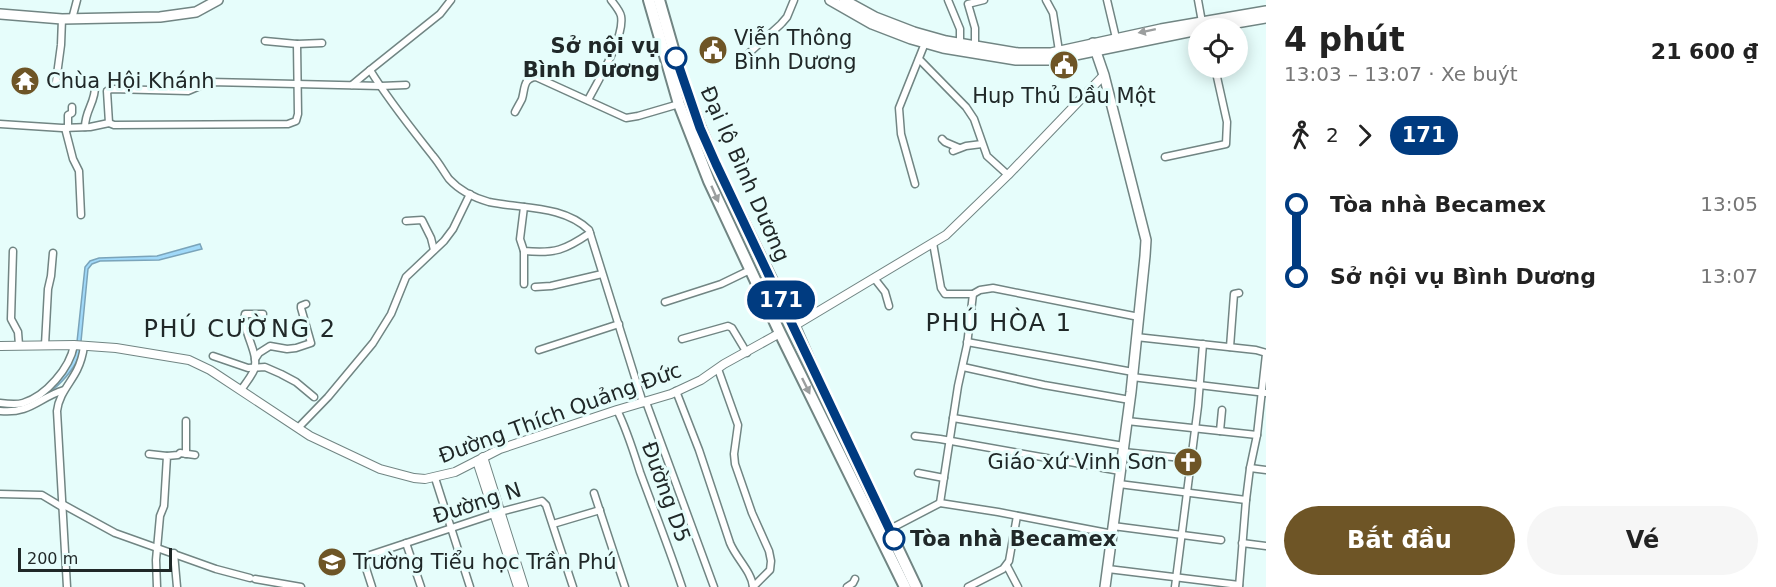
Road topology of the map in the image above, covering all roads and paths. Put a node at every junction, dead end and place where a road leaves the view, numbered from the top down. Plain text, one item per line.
1 (77, 0) edge
2 (218, 0) edge
3 (451, 0) edge
4 (611, 0) edge
5 (649, 0) edge
6 (659, 0) edge
7 (794, 0) edge
8 (830, 0) edge
9 (844, 0) edge
10 (948, 0) edge
11 (984, 0) edge
12 (1046, 0) edge
13 (1107, 0) edge
14 (1198, 0) edge
15 (1266, 11) edge
16 (0, 14) edge
17 (1201, 18) edge
18 (1238, 18) edge
19 (1266, 18) edge
20 (62, 19) junction
21 (72, 19) junction
22 (1248, 21) edge
23 (1188, 29) edge
24 (1188, 30) edge
25 (1116, 38) junction
26 (266, 41) dead end
27 (322, 43) dead end
28 (925, 43) junction
29 (297, 44) junction
30 (960, 44) junction
31 (975, 46) junction
32 (1094, 47) junction
33 (1059, 51) junction
34 (749, 53) dead end
35 (919, 59) junction
36 (370, 70) junction
37 (1104, 75) junction
38 (1217, 78) edge
39 (299, 84) junction
40 (406, 85) dead end
41 (352, 86) junction
42 (381, 86) junction
43 (588, 100) junction
44 (685, 102) junction
45 (72, 107) dead end
46 (515, 112) dead end
47 (109, 123) junction
48 (0, 124) edge
49 (85, 127) junction
50 (67, 128) junction
51 (942, 139) dead end
52 (982, 144) junction
53 (1165, 157) dead end
54 (1008, 175) junction
55 (915, 184) dead end
56 (470, 194) junction
57 (524, 207) junction
58 (81, 215) dead end
59 (406, 221) dead end
60 (590, 233) junction
61 (933, 243) junction
62 (13, 250) dead end
63 (434, 250) junction
64 (524, 251) junction
65 (52, 253) dead end
66 (750, 270) junction
67 (602, 274) junction
68 (874, 278) junction
69 (524, 284) dead end
70 (535, 286) dead end
71 (1239, 293) dead end
72 (973, 294) junction
73 (665, 302) dead end
74 (306, 304) dead end
75 (889, 306) dead end
76 (263, 314) dead end
77 (1139, 317) junction
78 (619, 324) junction
79 (794, 326) junction
80 (780, 333) junction
81 (1137, 337) junction
82 (682, 339) dead end
83 (967, 342) junction
84 (1203, 344) junction
85 (19, 345) junction
86 (45, 345) junction
87 (79, 345) junction
88 (0, 346) edge
89 (1230, 347) junction
90 (539, 350) dead end
91 (747, 353) junction
92 (1266, 353) edge
93 (213, 356) dead end
94 (255, 359) junction
95 (255, 368) junction
96 (963, 368) junction
97 (718, 369) junction
98 (1132, 374) junction
99 (1199, 385) junction
100 (64, 390) junction
101 (241, 390) junction
102 (676, 391) junction
103 (1264, 392) edge
104 (314, 397) dead end
105 (37, 400) junction
106 (1130, 400) junction
107 (0, 403) edge
108 (645, 403) junction
109 (616, 410) junction
110 (1222, 410) dead end
111 (0, 411) edge
112 (953, 418) junction
113 (186, 421) dead end
114 (1127, 421) junction
115 (298, 428) junction
116 (1195, 429) junction
117 (1220, 431) junction
118 (1257, 435) junction
119 (915, 436) dead end
120 (950, 441) junction
121 (1123, 449) junction
122 (149, 454) dead end
123 (186, 454) junction
124 (195, 455) dead end
125 (167, 456) junction
126 (480, 459) junction
127 (1192, 459) junction
128 (1250, 468) junction
129 (1266, 470) edge
130 (1120, 471) junction
131 (918, 473) dead end
132 (435, 478) junction
133 (944, 478) junction
134 (1119, 484) junction
135 (594, 493) dead end
136 (1188, 493) junction
137 (0, 494) edge
138 (1246, 500) junction
139 (940, 503) junction
140 (62, 506) junction
141 (600, 510) junction
142 (497, 513) junction
143 (1017, 516) junction
144 (553, 524) junction
145 (451, 528) junction
146 (890, 529) junction
147 (1113, 530) junction
148 (1182, 535) junction
149 (1221, 540) dead end
150 (406, 543) junction
151 (1242, 543) junction
152 (1266, 546) edge
153 (158, 548) junction
154 (174, 553) junction
155 (1007, 566) junction
156 (1108, 569) junction
157 (516, 574) junction
158 (1177, 577) junction
159 (855, 579) dead end
160 (1239, 586) edge
161 (66, 587) edge
162 (157, 587) edge
163 (177, 587) edge
164 (301, 587) edge
165 (372, 587) edge
166 (422, 587) edge
167 (470, 587) edge
168 (518, 587) edge
169 (524, 587) edge
170 (573, 587) edge
171 (625, 587) edge
172 (682, 587) edge
173 (714, 587) edge
174 (753, 587) edge
175 (847, 587) edge
176 (905, 587) edge
177 (916, 587) edge
178 (968, 587) edge
179 (1018, 587) edge
180 (1105, 587) edge
181 (1175, 587) edge

1 - 21 street
2 - 21 main road
3 - 36 street
4 - 43 street
5 - 44 highway, Đại lộ Bình Dương
6 - 44 highway, Đại lộ Bình Dương
7 - 34 street
8 - 28 main road
9 - 30 main road
10 - 30 street
11 - 31 street
12 - 33 street
13 - 25 street
14 - 17 street
15 - 18 main road
16 - 20 main road
19 - 22 main road
20 - 21 main road
20 - 49 street
23 -> 25 main road
24 - 32 main road
25 - 32 main road
26 - 29 street
27 - 29 street
28 - 32 main road
28 - 35 street
29 - 39 street
30 - 31 main road
31 - 33 main road
32 - 33 main road
32 - 37 main road
35 - 52 street
35 - 55 street
36 - 41 street
36 - 42 street
37 - 54 street
37 - 77 main road
38 - 53 street
39 - 41 street
39 - 47 street
39 - 47 street
40 - 42 street
41 - 42 street
42 - 56 street
43 - 44 street
43 - 46 street
44 -> 66 highway, Đại lộ Bình Dương
44 - 79 highway, Đại lộ Bình Dương
45 - 50 street
47 - 49 street
48 - 50 street
49 - 50 street
50 - 58 street
51 - 52 street
52 - 54 street
54 - 61 street
56 - 57 street
56 - 63 street
57 - 60 street
57 - 64 street
59 - 63 street
60 - 64 street
60 - 67 street
61 - 68 street
61 - 72 street
62 - 85 street
63 - 115 street
64 - 69 street
65 - 86 street
66 - 73 street
66 - 80 highway, Đại lộ Bình Dương
67 - 70 street
67 - 78 street
68 - 75 street
68 - 79 street
71 - 89 street
72 - 77 street
72 - 83 street
74 - 94 street
76 - 94 street
77 - 81 main road
78 - 90 street
78 - 108 street
79 - 80 highway
79 - 146 highway, Đại lộ Bình Dương
80 - 91 street, Đường Thích Quảng Đức
80 -> 176 highway, Đại lộ Bình Dương
81 - 84 street
81 - 98 main road
82 - 91 street
83 - 96 street
83 - 98 street
84 - 89 street
84 - 99 street
85 - 86 street, Đường Thích Quảng Đức
85 - 88 street, Đường Thích Quảng Đức
86 - 87 street, Đường Thích Quảng Đức
87 - 100 street
87 - 101 street, Đường Thích Quảng Đức
87 - 105 street
89 - 92 street
91 - 97 street, Đường Thích Quảng Đức
92 - 103 street
93 - 95 street
94 - 95 street
95 - 101 street
95 - 104 street
96 - 106 street
96 - 112 street
97 - 102 street, Đường Thích Quảng Đức
97 - 174 street
98 - 99 street
98 - 106 main road
99 - 103 street
99 - 116 street
100 - 105 street
100 - 140 street
101 - 115 street, Đường Thích Quảng Đức
102 - 108 street, Đường Thích Quảng Đức
102 - 174 street
103 - 118 street
105 - 107 street
105 - 111 street
106 - 114 main road
108 - 109 street, Đường Thích Quảng Đức
108 - 173 street
109 - 126 street, Đường Thích Quảng Đức
109 - 172 street, Đường D5
110 - 117 street
112 - 120 street
112 - 121 street
113 - 123 street
114 - 116 street
114 - 121 main road
115 - 132 street, Đường Thích Quảng Đức
116 - 117 street
116 - 127 street
117 - 118 street
118 - 128 street
119 - 120 street
120 - 130 street
120 - 133 street
121 - 127 street
121 - 130 main road
122 - 125 street
123 - 124 street
123 - 125 street
125 - 153 street
126 - 132 street, Đường Thích Quảng Đức
126 - 142 street
127 - 136 street
128 - 129 street
128 - 138 street
130 - 134 main road
131 - 133 street
132 - 145 street
133 - 139 street
134 - 136 street
134 - 147 main road
135 - 141 street
136 - 138 street
136 - 148 street
137 - 140 street
138 - 151 street
139 - 143 street
139 - 146 street
140 - 153 street
140 - 161 street
141 - 144 street
141 - 171 street
142 - 144 street, Đường N
142 - 145 street, Đường N
142 - 157 street
143 - 147 street
143 - 155 street
144 - 170 street, Đường N
145 - 150 street, Đường N
145 - 167 street
146 - 177 highway, Đại lộ Bình Dương
147 - 148 street
147 - 156 main road
148 - 149 street
148 - 158 street
150 - 165 street, Đường N
150 - 166 street
151 - 152 street
151 - 160 street
153 - 154 street
153 - 162 street
154 - 163 street
154 - 164 street
155 - 178 street
155 - 179 street
156 - 158 street
156 - 180 main road
157 - 168 street
157 - 169 street
158 - 160 street
158 - 181 street
159 - 175 street

